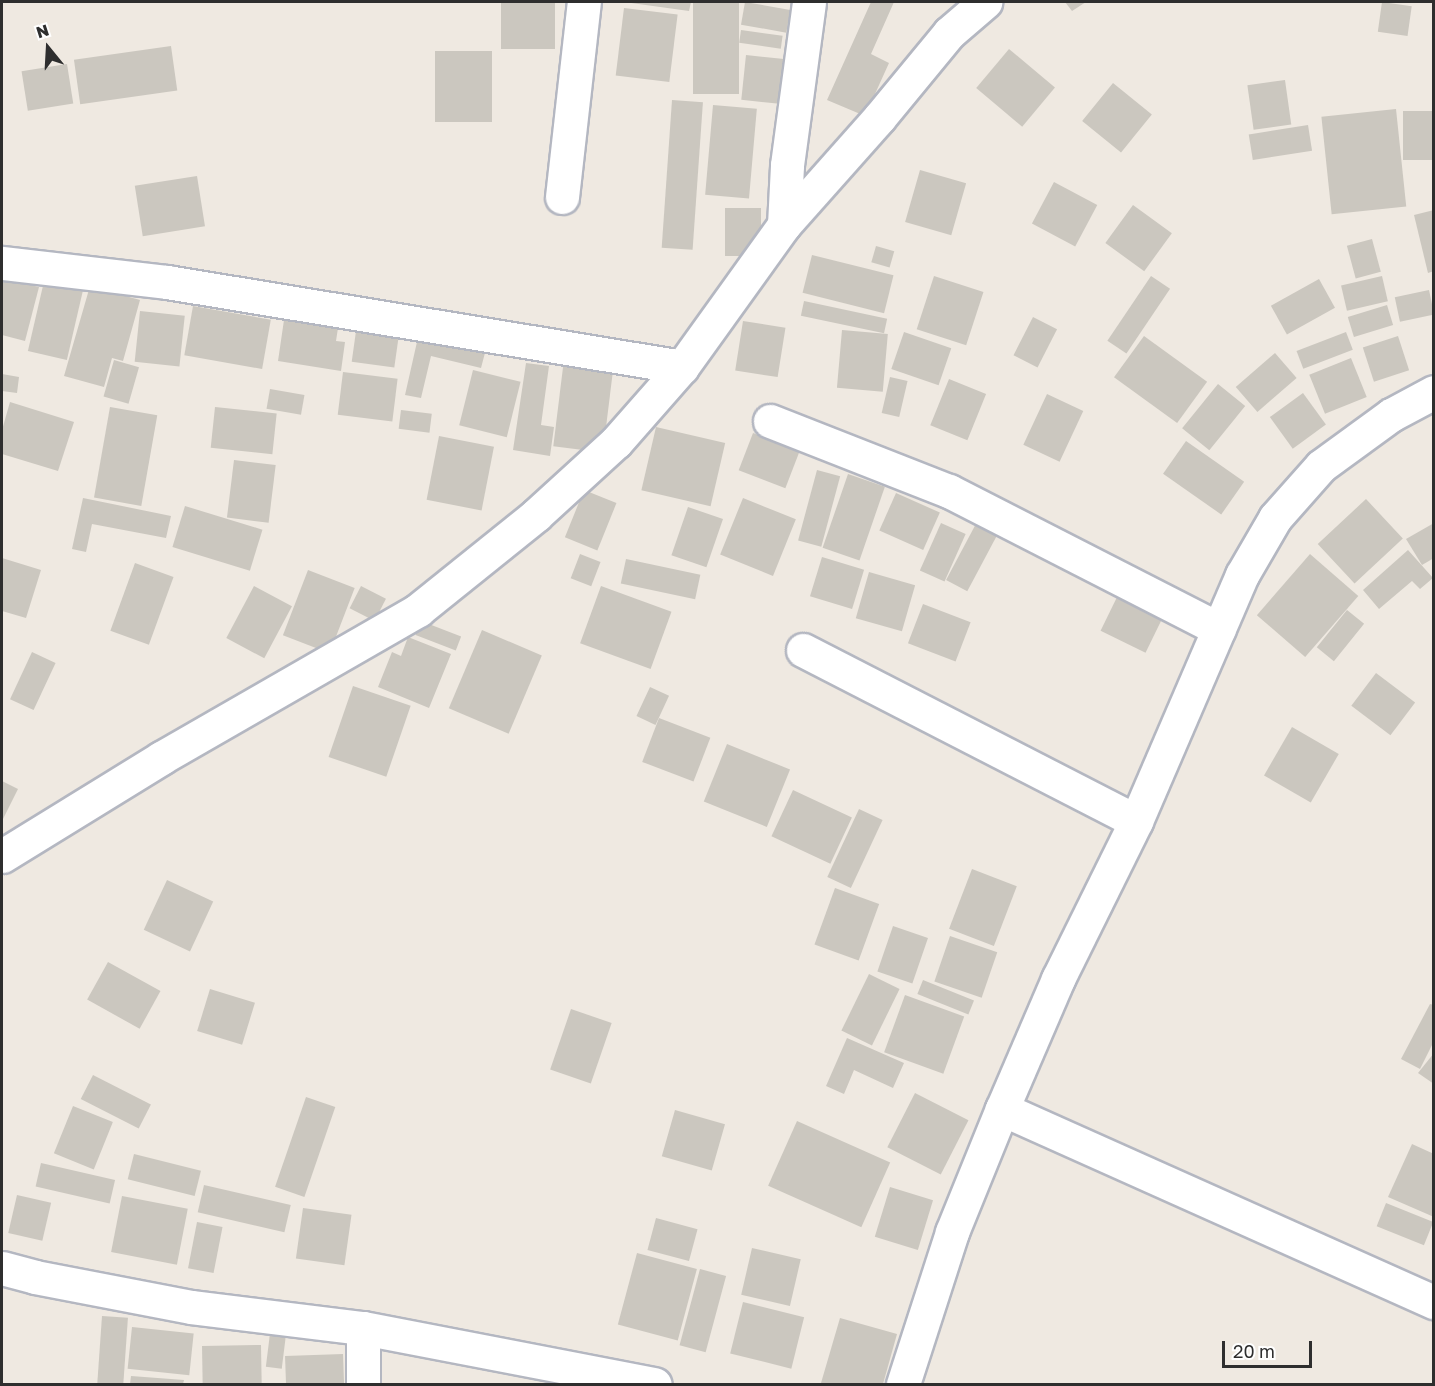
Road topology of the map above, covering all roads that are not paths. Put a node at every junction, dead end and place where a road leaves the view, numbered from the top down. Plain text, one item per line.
1 (584, 2) edge
2 (809, 2) edge
3 (985, 2) edge
4 (562, 197) dead end
5 (784, 225) junction
6 (2, 262) edge
7 (682, 367) junction
8 (1434, 392) edge
9 (770, 421) dead end
10 (1219, 629) junction
11 (803, 650) dead end
12 (1136, 821) junction
13 (2, 856) edge
14 (1002, 1109) junction
15 (2, 1268) edge
16 (1434, 1302) edge
17 (363, 1328) junction
18 (363, 1384) edge
19 (655, 1384) edge
20 (903, 1384) edge

1 - 4 street
2 - 5 street
3 - 5 street
5 - 7 street
6 - 7 street
7 - 13 street
8 - 10 street
9 - 10 street
10 - 12 street
11 - 12 street
12 - 14 street
14 - 16 street
14 - 20 street
15 - 17 street
17 - 18 street
17 - 19 street

